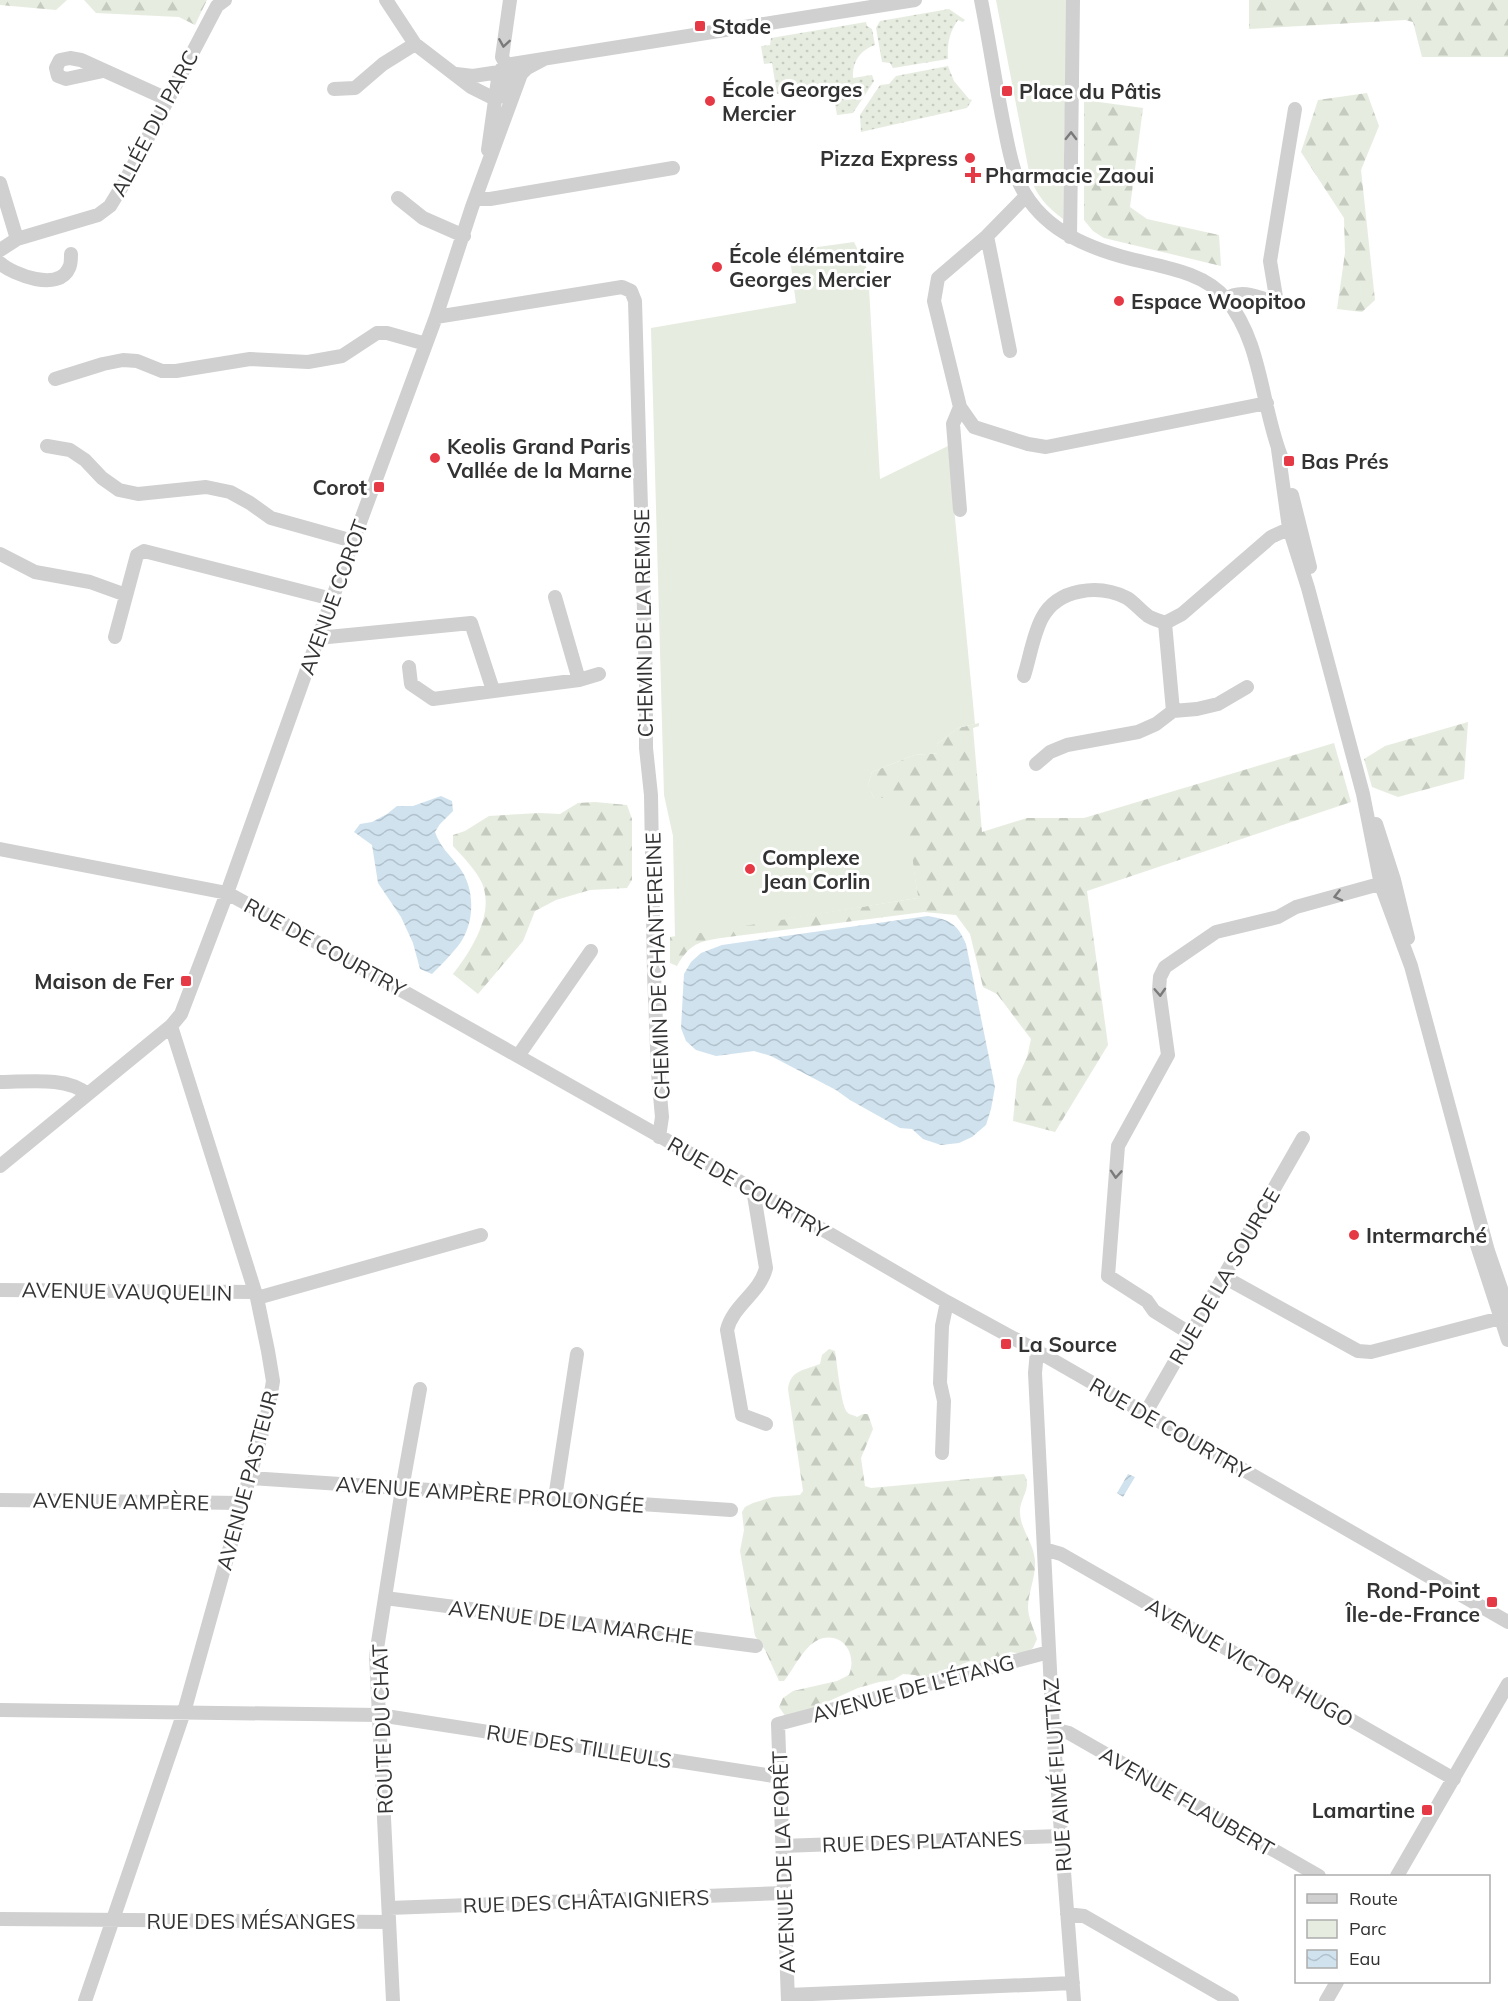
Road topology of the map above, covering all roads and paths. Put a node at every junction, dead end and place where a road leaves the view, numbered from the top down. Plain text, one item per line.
1 (225, 0) edge
2 (386, 0) edge
3 (510, 0) edge
4 (915, 0) edge
5 (981, 0) edge
6 (1072, 0) edge
7 (415, 44) junction
8 (544, 59) junction
9 (502, 69) junction
10 (103, 71) dead end
11 (456, 74) junction
12 (521, 74) junction
13 (334, 89) dead end
14 (167, 99) junction
15 (495, 99) junction
16 (1295, 109) dead end
17 (506, 121) junction
18 (673, 168) dead end
19 (0, 183) edge
20 (1026, 196) junction
21 (398, 198) dead end
22 (476, 198) junction
23 (464, 236) junction
24 (987, 236) junction
25 (1070, 237) junction
26 (17, 239) junction
27 (0, 250) edge
28 (71, 254) dead end
29 (0, 263) edge
30 (1226, 299) junction
31 (436, 317) junction
32 (426, 344) junction
33 (1010, 351) dead end
34 (55, 379) dead end
35 (1267, 403) junction
36 (960, 407) junction
37 (47, 446) dead end
38 (960, 510) dead end
39 (1295, 526) junction
40 (353, 541) junction
41 (0, 554) edge
42 (126, 595) junction
43 (555, 597) dead end
44 (332, 599) junction
45 (1165, 623) junction
46 (115, 637) dead end
47 (318, 638) junction
48 (409, 667) dead end
49 (598, 674) dead end
50 (1024, 676) dead end
51 (579, 680) junction
52 (1246, 687) dead end
53 (494, 690) junction
54 (1173, 711) junction
55 (1036, 764) dead end
56 (651, 795) joint
57 (0, 840) edge
58 (0, 849) edge
59 (19, 853) junction
60 (1388, 883) junction
61 (227, 893) junction
62 (591, 951) dead end
63 (171, 1026) junction
64 (518, 1056) junction
65 (0, 1082) edge
66 (87, 1094) junction
67 (659, 1137) junction
68 (1303, 1138) dead end
69 (0, 1167) edge
70 (753, 1189) junction
71 (481, 1235) dead end
72 (1224, 1278) junction
73 (0, 1290) edge
74 (256, 1295) junction
75 (947, 1302) junction
76 (1505, 1314) edge
77 (1191, 1334) junction
78 (1508, 1340) edge
79 (1037, 1351) junction
80 (578, 1354) dead end
81 (420, 1389) dead end
82 (1145, 1414) junction
83 (766, 1424) dead end
84 (942, 1453) dead end
85 (249, 1478) junction
86 (402, 1489) junction
87 (555, 1498) junction
88 (0, 1500) edge
89 (242, 1503) junction
90 (731, 1510) dead end
91 (1044, 1549) junction
92 (385, 1598) junction
93 (1508, 1622) edge
94 (756, 1646) dead end
95 (1049, 1652) junction
96 (1508, 1684) edge
97 (0, 1710) edge
98 (184, 1712) junction
99 (379, 1715) junction
100 (778, 1724) joint
101 (1053, 1729) junction
102 (780, 1777) junction
103 (1454, 1779) junction
104 (1061, 1836) junction
105 (782, 1846) junction
106 (1317, 1875) edge
107 (1398, 1875) edge
108 (784, 1893) junction
109 (1067, 1914) junction
110 (389, 1915) junction
111 (0, 1919) edge
112 (113, 1920) junction
113 (1073, 1983) junction
114 (1336, 1983) edge
115 (788, 1998) edge
116 (85, 2001) edge
117 (393, 2001) edge
118 (1074, 2001) edge
119 (1232, 2001) edge
120 (1326, 2001) edge

1 - 14 street, ALLÉE DU PARC
2 - 7 street
3 -> 9 street
4 - 8 street
5 - 20 street
25 -> 6 street
7 - 11 street
7 - 13 street
8 - 9 street
8 - 12 street
9 - 11 street
9 - 12 street
9 - 15 street, AVENUE COROT
9 - 17 street
10 - 14 street
11 - 15 street
12 - 17 street, AVENUE COROT
14 - 26 street, ALLÉE DU PARC
15 - 22 street, AVENUE COROT
16 - 30 street
17 - 22 street, AVENUE COROT
18 - 22 street
19 - 26 street
20 - 24 street
20 - 25 street
21 - 23 street
22 - 23 street, AVENUE COROT
23 - 31 street, AVENUE COROT
24 - 33 street
24 - 36 street
25 - 30 street
26 - 27 street, ALLÉE DU PARC
28 - 29 street
30 - 35 street
31 - 32 street, AVENUE COROT
31 - 56 street, CHEMIN DE LA REMISE
32 - 34 street
32 - 40 street, AVENUE COROT
35 - 36 street
35 - 39 street
36 - 38 street
37 - 40 street
39 - 45 street
39 - 60 street
40 - 44 street, AVENUE COROT
41 - 42 street
42 - 44 street
42 - 46 street
43 - 51 street
44 - 47 street, AVENUE COROT
45 - 50 street
45 - 54 street
47 - 53 street
47 - 61 street, AVENUE COROT
48 - 53 street
49 - 51 street
51 - 53 street
52 - 54 street
54 - 55 street
56 - 67 street, CHEMIN DE CHANTEREINE
57 - 59 street
58 - 59 street, RUE DE COURTRY
59 - 61 street, RUE DE COURTRY
60 - 76 street
60 -> 77 street
61 - 63 street
61 - 64 street, RUE DE COURTRY
62 - 64 street
63 - 66 street
63 - 74 street, AVENUE PASTEUR
64 - 67 street, RUE DE COURTRY
65 - 66 street
66 - 69 street
67 - 70 street, RUE DE COURTRY
68 - 72 street, RUE DE LA SOURCE
70 - 75 street, RUE DE COURTRY
70 - 83 street
71 - 74 street, AVENUE VAUQUELIN
72 - 76 street
72 - 77 street, RUE DE LA SOURCE
73 - 74 street, AVENUE VAUQUELIN
74 - 85 street, AVENUE PASTEUR
75 - 79 street, RUE DE COURTRY
75 - 84 street
76 - 78 street
77 - 82 street, RUE DE LA SOURCE
79 - 82 street, RUE DE COURTRY
79 - 91 street, RUE AIMÉ FLUTTAZ
80 - 87 street
81 - 86 street, ROUTE DU CHAT
82 - 93 street, RUE DE COURTRY
85 - 86 street, AVENUE AMPÈRE PROLONGÉE
85 - 89 street, AVENUE PASTEUR
86 - 87 street, AVENUE AMPÈRE PROLONGÉE
86 - 92 street, ROUTE DU CHAT
87 - 90 street, AVENUE AMPÈRE PROLONGÉE
88 - 89 street, AVENUE AMPÈRE
89 - 98 street, AVENUE PASTEUR
91 - 95 street, RUE AIMÉ FLUTTAZ
91 - 103 street, AVENUE VICTOR HUGO
92 - 94 street, AVENUE DE LA MARCHE
92 - 99 street, ROUTE DU CHAT
95 - 100 street, AVENUE DE L’ÉTANG
95 - 101 street, RUE AIMÉ FLUTTAZ
96 - 103 street
97 - 98 street, RUE DES TILLEULS
98 - 99 street, RUE DES TILLEULS
98 - 112 street, AVENUE PASTEUR
99 - 102 street, RUE DES TILLEULS
99 - 110 street, ROUTE DU CHAT
100 - 102 street, AVENUE DE LA FORÊT
101 - 104 street, RUE AIMÉ FLUTTAZ
101 - 106 street, AVENUE FLAUBERT
102 - 105 street, AVENUE DE LA FORÊT
103 - 107 street
104 - 105 street, RUE DES PLATANES
104 - 109 street, RUE AIMÉ FLUTTAZ
105 - 108 street, AVENUE DE LA FORÊT
108 - 110 street, RUE DES CHÂTAIGNIERS
108 - 115 street, AVENUE DE LA FORÊT
109 - 113 street, RUE AIMÉ FLUTTAZ
109 - 119 street
110 - 112 street, RUE DES MÉSANGES
110 - 117 street, ROUTE DU CHAT
111 - 112 street, RUE DES MÉSANGES
112 - 116 street, AVENUE PASTEUR
113 - 115 street
113 - 118 street, RUE AIMÉ FLUTTAZ
114 - 120 street

